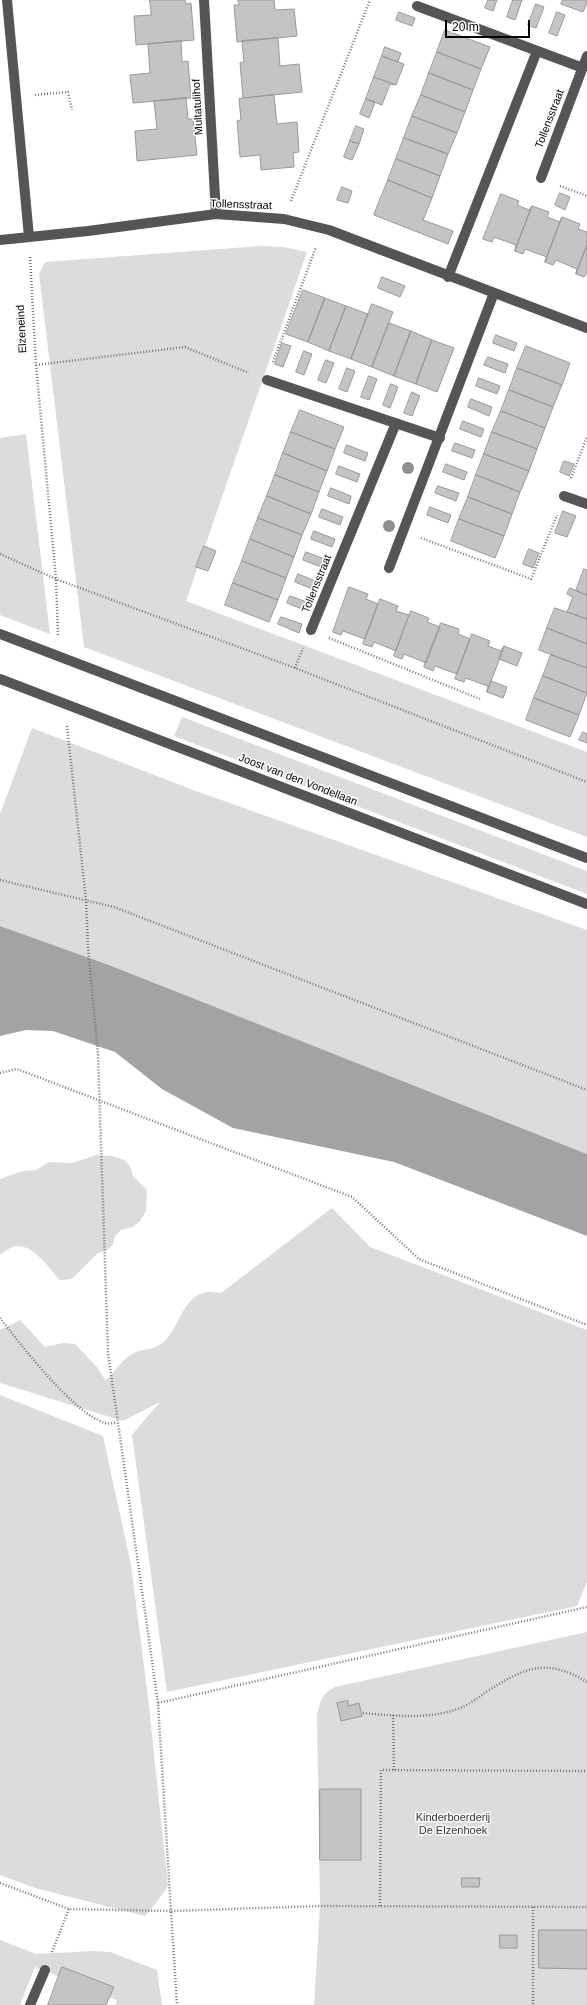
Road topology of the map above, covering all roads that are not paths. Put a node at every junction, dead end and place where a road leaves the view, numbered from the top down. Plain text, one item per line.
1 (7, 0) edge
2 (204, 0) edge
3 (417, 6) dead end
4 (537, 51) junction
5 (587, 56) edge
6 (582, 68) junction
7 (541, 178) road end
8 (216, 214) junction
9 (29, 237) junction
10 (0, 240) edge
11 (448, 277) junction
12 (494, 293) junction
13 (587, 328) edge
14 (267, 380) road end
15 (396, 423) junction
16 (440, 438) junction
17 (564, 496) road end
18 (587, 504) edge
19 (389, 568) dead end
20 (311, 630) road end
21 (0, 634) edge
22 (0, 679) edge
23 (587, 858) edge
24 (587, 904) edge
25 (45, 1970) road end
26 (30, 2005) edge

1 - 9 street
2 - 8 street, Multatulihof
3 - 4 street
4 - 6 street
4 - 11 street
5 - 6 street, Tollensstraat
6 - 7 street, Tollensstraat
8 - 9 street, Tollensstraat
8 - 11 street, Tollensstraat
9 - 10 street, Tollensstraat
11 - 12 street, Tollensstraat
12 - 13 street, Tollensstraat
12 - 16 street
14 - 15 street
15 - 16 street
15 - 20 street, Tollensstraat
16 - 19 street
17 - 18 street
21 - 23 street
22 - 24 street, Joost van den Vondellaan
25 - 26 street

